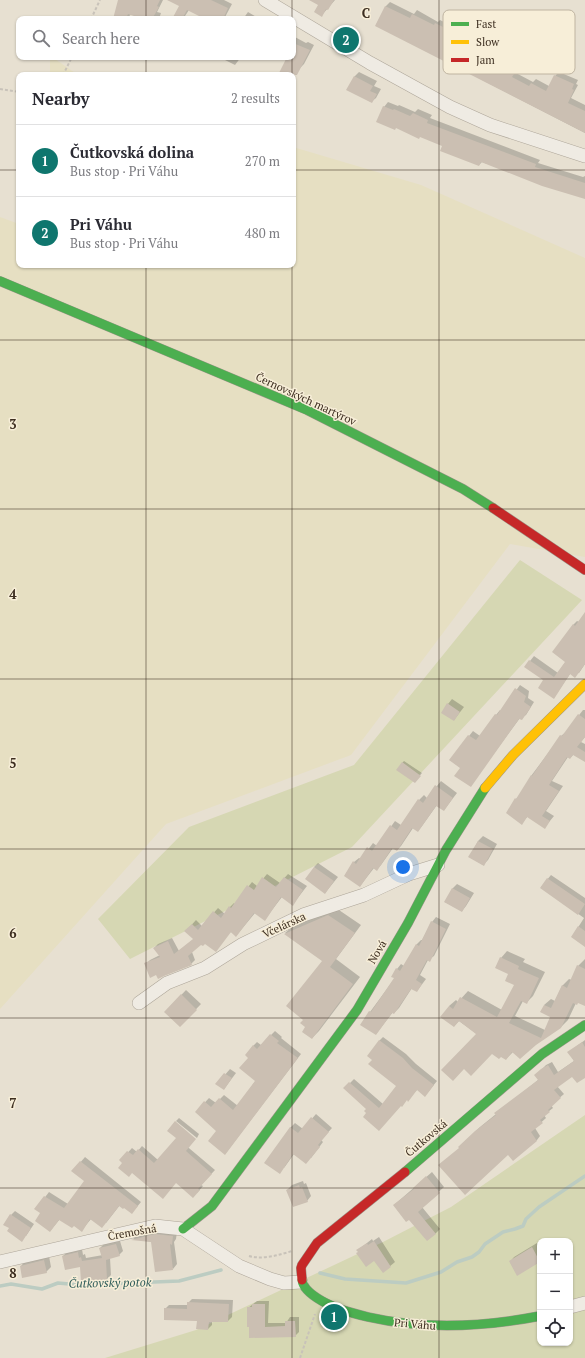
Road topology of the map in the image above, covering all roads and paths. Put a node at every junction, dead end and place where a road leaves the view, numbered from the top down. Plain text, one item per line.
1 (100, 0) edge
2 (265, 0) edge
3 (92, 16) edge
4 (292, 16) edge
5 (296, 19) edge
6 (70, 60) edge
7 (64, 72) edge
8 (0, 89) edge
9 (16, 92) edge
10 (585, 156) edge
11 (0, 281) edge
12 (585, 570) edge
13 (585, 684) edge
14 (438, 865) junction
15 (139, 1003) dead end
16 (585, 1025) edge
17 (183, 1229) junction
18 (294, 1250) dead end
19 (244, 1254) dead end
20 (0, 1262) edge
21 (301, 1282) junction
22 (319, 1301) junction
23 (585, 1302) edge
24 (573, 1306) edge
25 (537, 1316) edge
26 (300, 1358) edge

1 - 3 path
2 - 4 street
5 - 10 street
6 - 7 path
8 - 9 path
11 - 12 street, Černovských martýrov
13 - 14 street, Nová
14 - 15 street, Včelárska
14 - 17 street, Nová
16 - 21 street, Čutkovská
17 - 20 street, Čremošná
17 - 21 street, Čremošná
18 - 19 path
21 - 22 street, Pri Váhu
22 - 25 street, Pri Váhu
22 - 26 path
23 - 24 street

